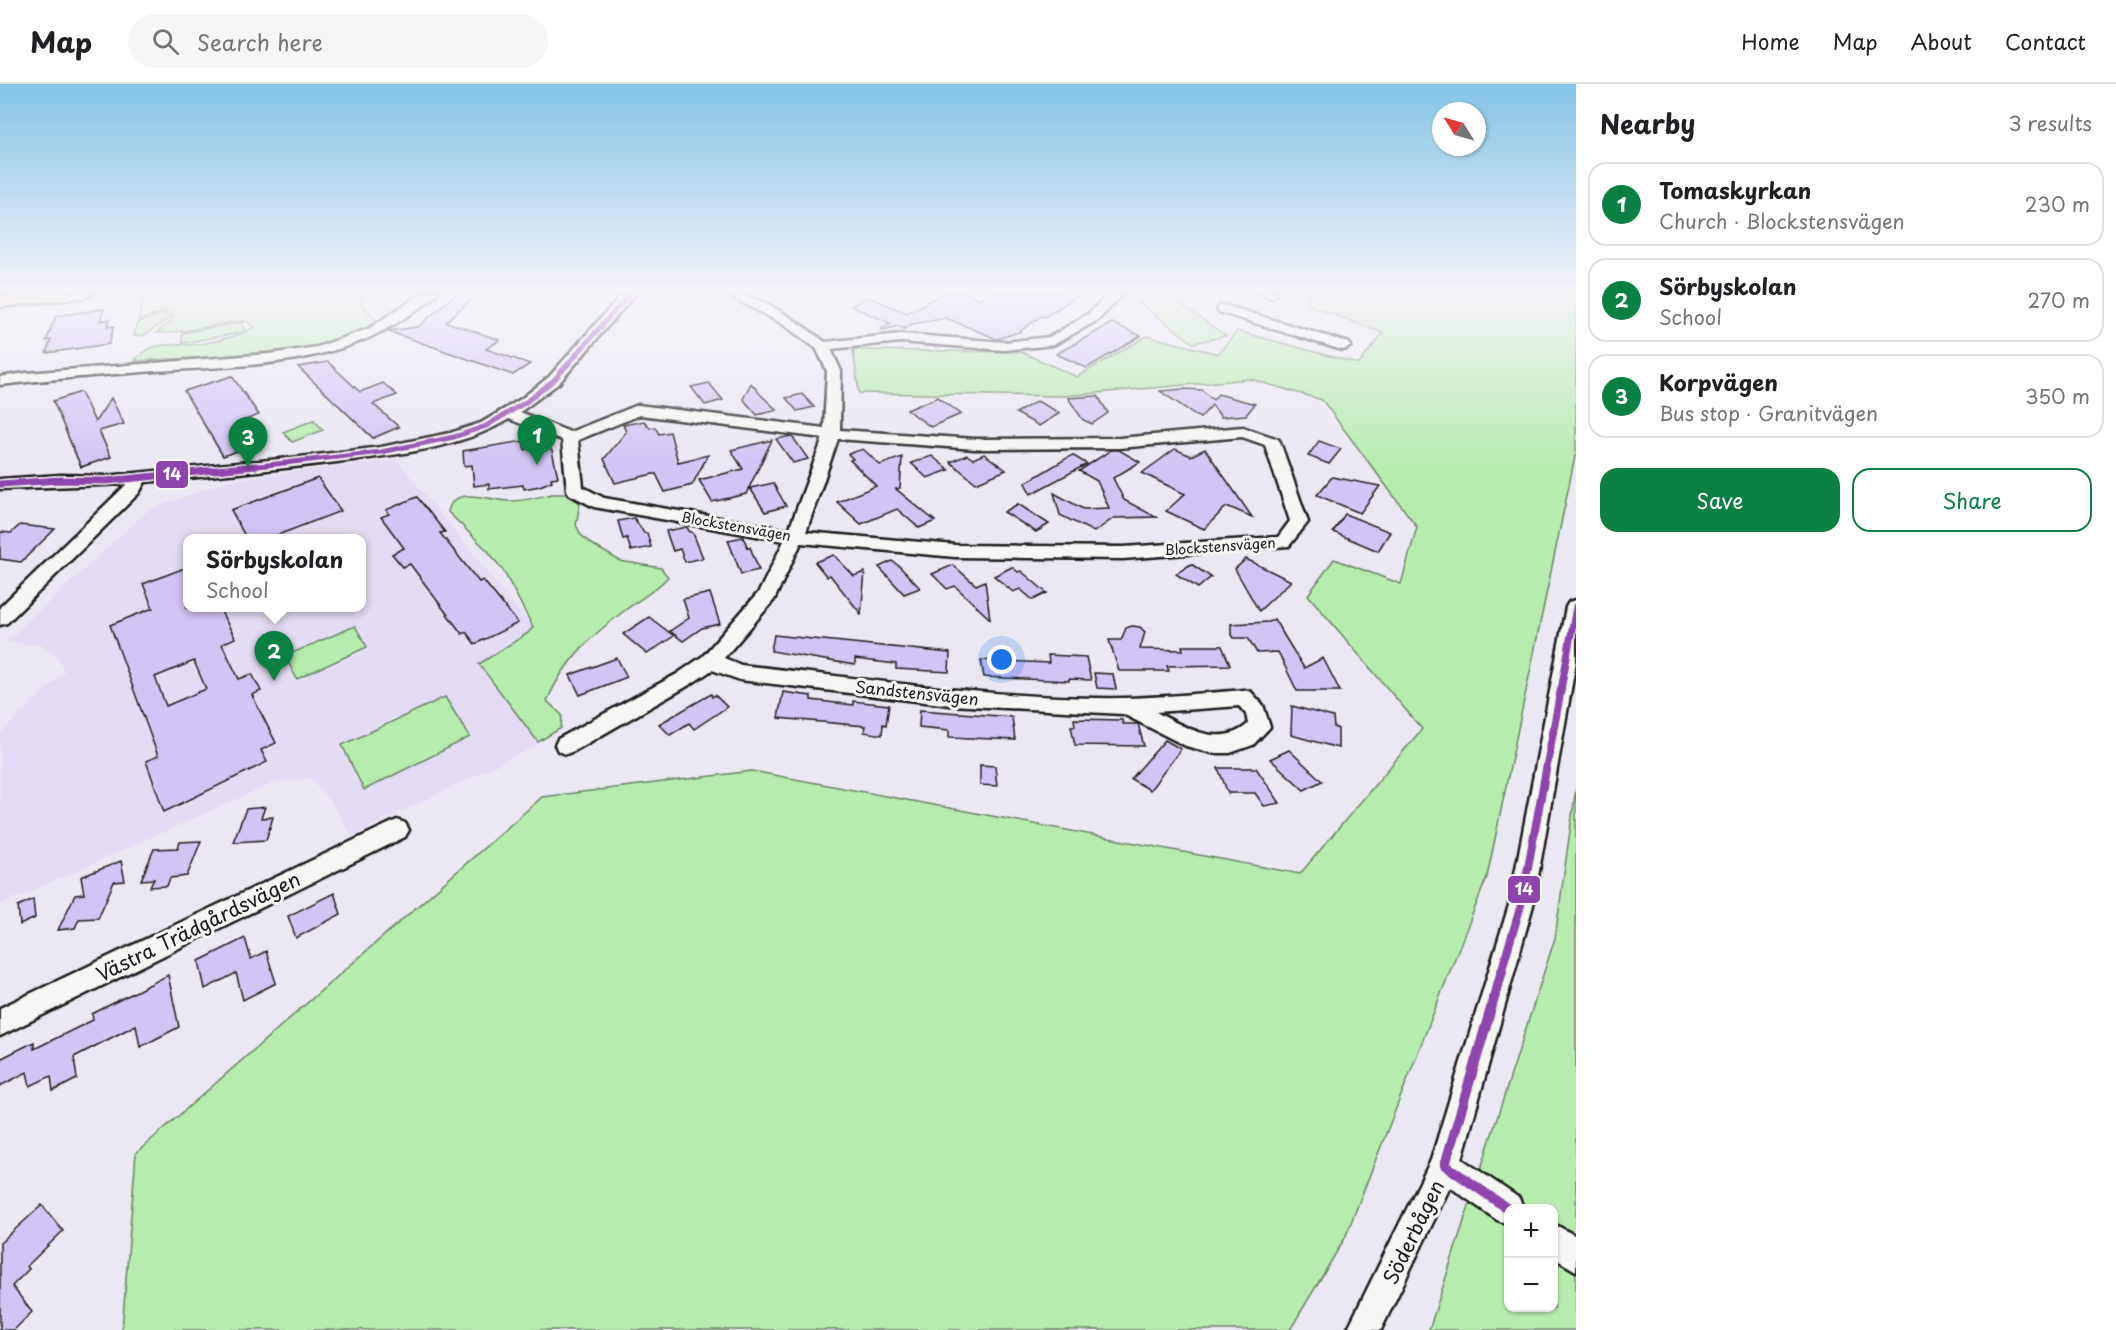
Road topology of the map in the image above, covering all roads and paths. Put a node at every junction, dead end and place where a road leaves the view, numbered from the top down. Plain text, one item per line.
1 (317, 350) edge
2 (581, 350) edge
3 (824, 350) edge
4 (0, 381) edge
5 (508, 413) junction
6 (832, 434) junction
7 (570, 438) junction
8 (139, 478) junction
9 (0, 484) edge
10 (795, 537) junction
11 (1576, 607) edge
12 (0, 618) edge
13 (710, 661) junction
14 (1126, 706) junction
15 (566, 745) dead end
16 (396, 830) dead end
17 (0, 1022) edge
18 (1445, 1166) junction
19 (1504, 1206) edge
20 (1558, 1243) edge
21 (1576, 1255) edge
22 (1365, 1330) edge

1 - 4 street
2 - 5 street
3 - 6 street
5 - 7 street
5 - 8 street
6 - 7 street, Blockstensvägen
6 - 10 street
6 - 10 street, Blockstensvägen
7 - 10 street, Blockstensvägen
8 - 9 street
8 - 12 street
10 - 13 street
11 - 18 street, Söderbågen
13 - 14 street, Sandstensvägen
13 - 15 street
14 - 14 street, Sandstensvägen
16 - 17 street, Västra Trädgårdsvägen
18 - 19 street
18 - 22 street, Söderbågen
20 - 21 street

